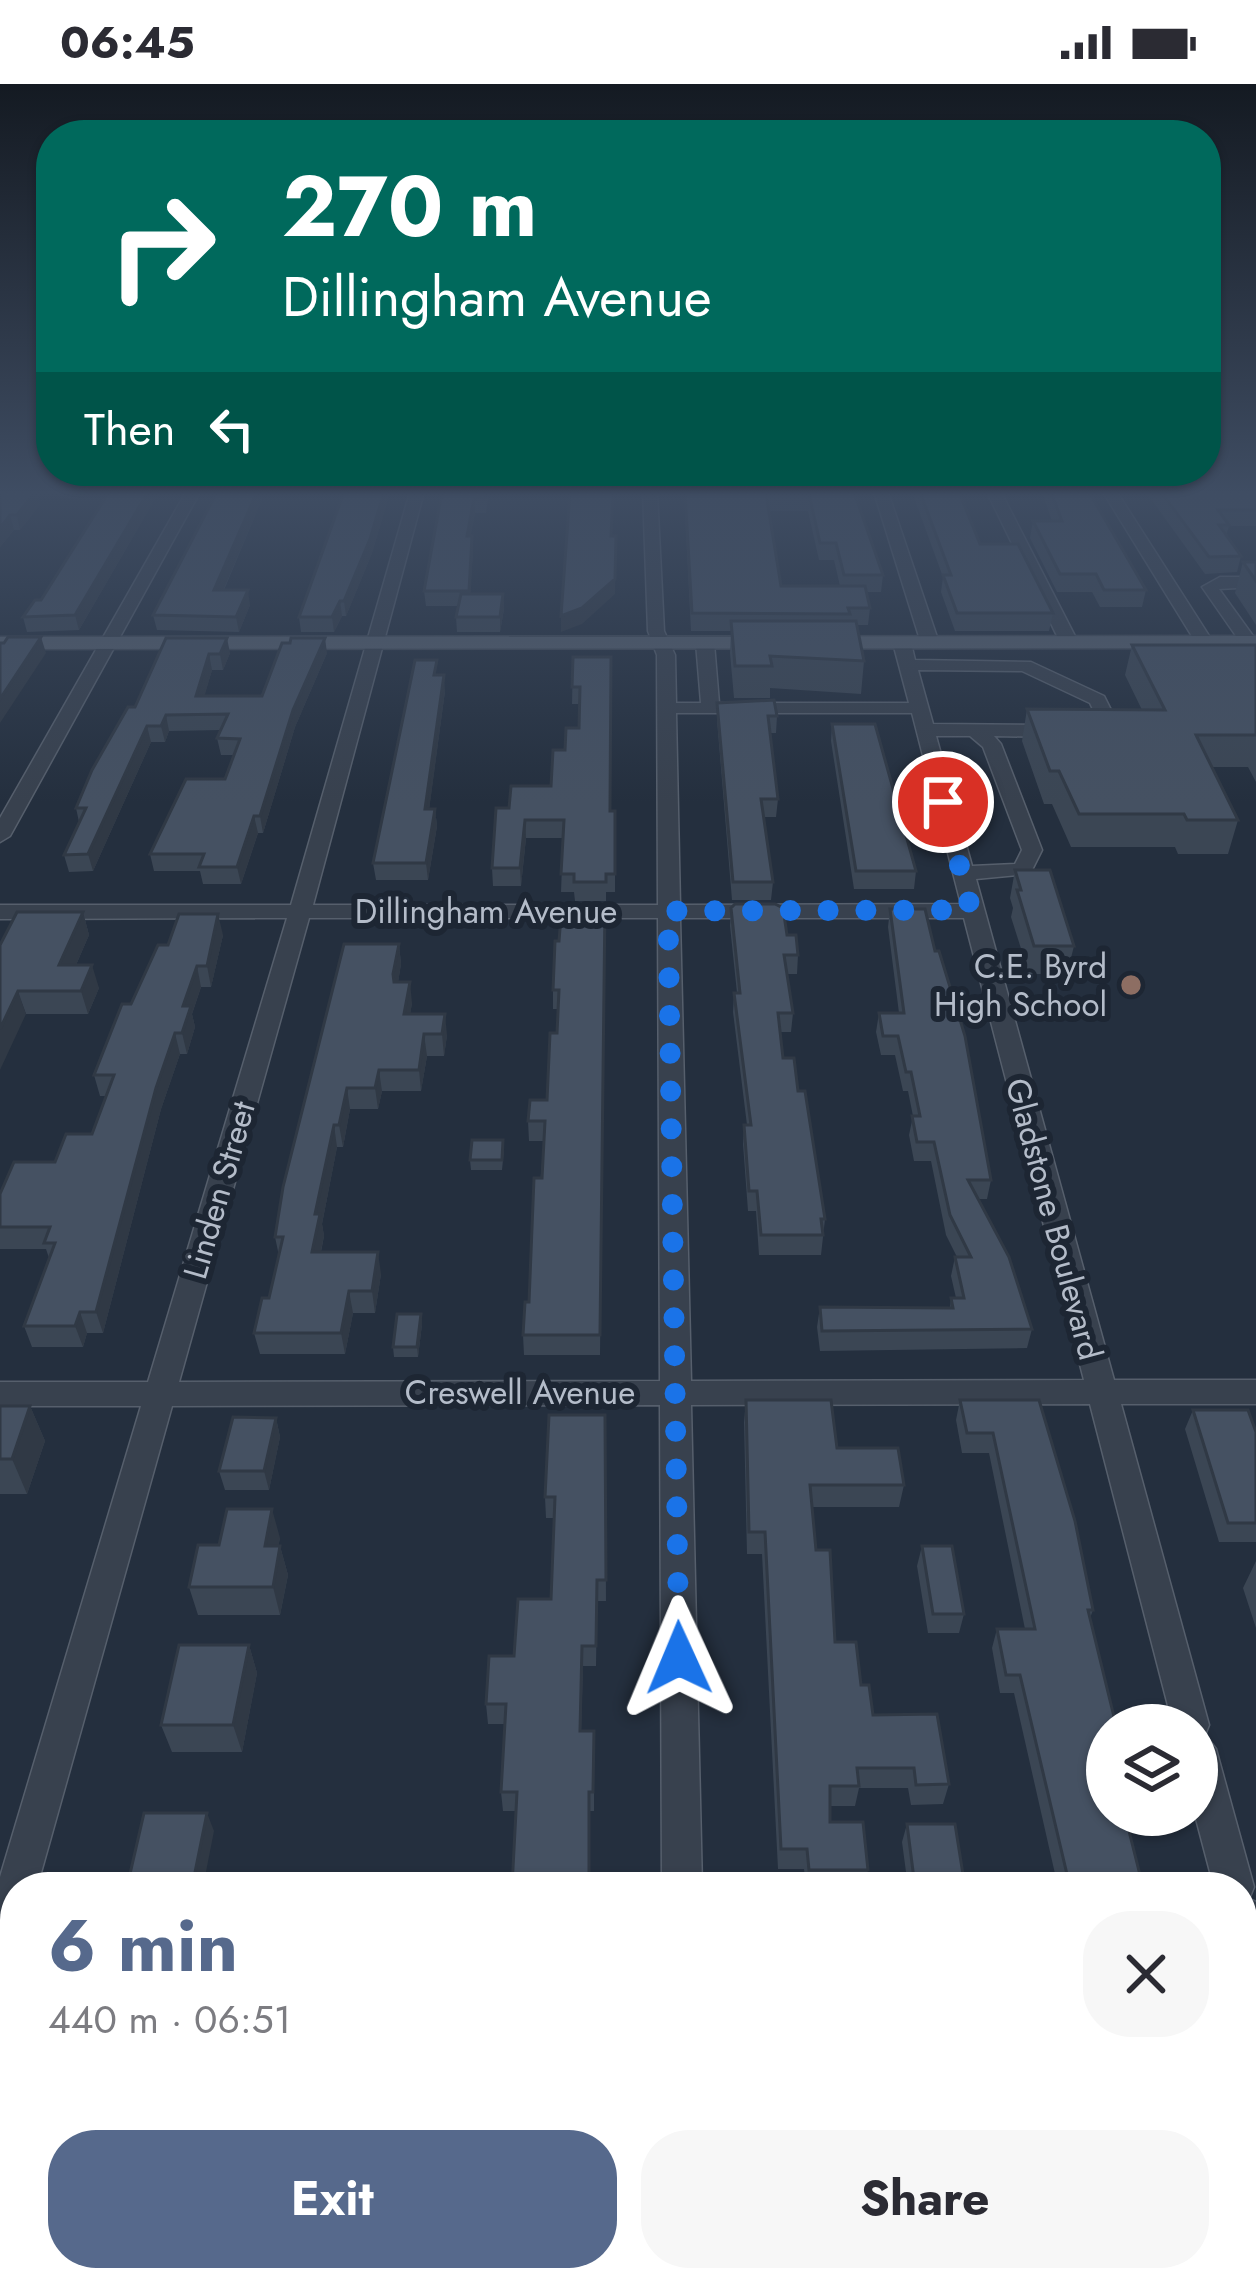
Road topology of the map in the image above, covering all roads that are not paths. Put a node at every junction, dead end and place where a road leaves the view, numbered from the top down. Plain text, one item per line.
1 (138, 595) edge
2 (391, 595) edge
3 (654, 595) edge
4 (902, 595) edge
5 (1045, 595) edge
6 (1174, 595) edge
7 (1216, 595) edge
8 (1204, 642) junction
9 (1253, 642) edge
10 (0, 643) edge
11 (112, 643) junction
12 (379, 643) junction
13 (661, 643) junction
14 (705, 643) junction
15 (1069, 643) junction
16 (913, 650) junction
17 (666, 708) junction
18 (710, 708) junction
19 (921, 719) junction
20 (974, 730) junction
21 (0, 836) edge
22 (962, 873) junction
23 (971, 910) junction
24 (299, 911) junction
25 (668, 911) junction
26 (0, 912) edge
27 (673, 1391) junction
28 (1101, 1391) junction
29 (1256, 1391) edge
30 (0, 1394) edge
31 (160, 1394) junction
32 (1185, 1704) edge
33 (1218, 1827) edge
34 (21, 1872) edge
35 (682, 1872) edge
36 (1230, 1872) edge

1 - 11 street
2 - 12 street, Linden Street
3 - 13 street
4 - 16 street, Gladstone Boulevard
5 - 15 street
6 - 8 street
7 - 9 street
8 - 9 main road
8 - 15 main road
10 - 11 main road
11 - 12 main road
11 - 21 street
12 - 13 main road
12 - 24 street, Linden Street
13 - 14 main road
13 - 17 street
14 - 16 main road
14 - 18 street
15 - 16 main road
16 - 19 street, Gladstone Boulevard
16 - 20 street
17 - 18 street
17 - 25 street
18 - 19 street
19 - 20 street
19 - 22 street, Gladstone Boulevard
20 - 22 street
22 - 23 street, Gladstone Boulevard
23 - 25 street, Dillingham Avenue
23 - 28 street, Gladstone Boulevard
24 - 25 street, Dillingham Avenue
24 - 26 street, Dillingham Avenue
24 - 31 street, Linden Street
25 - 27 street
27 - 28 street, Creswell Avenue
27 - 31 street, Creswell Avenue
27 - 35 street
28 - 29 street, Creswell Avenue
28 - 32 street, Gladstone Boulevard
30 - 31 street, Creswell Avenue
31 - 34 street, Linden Street
33 - 36 street

